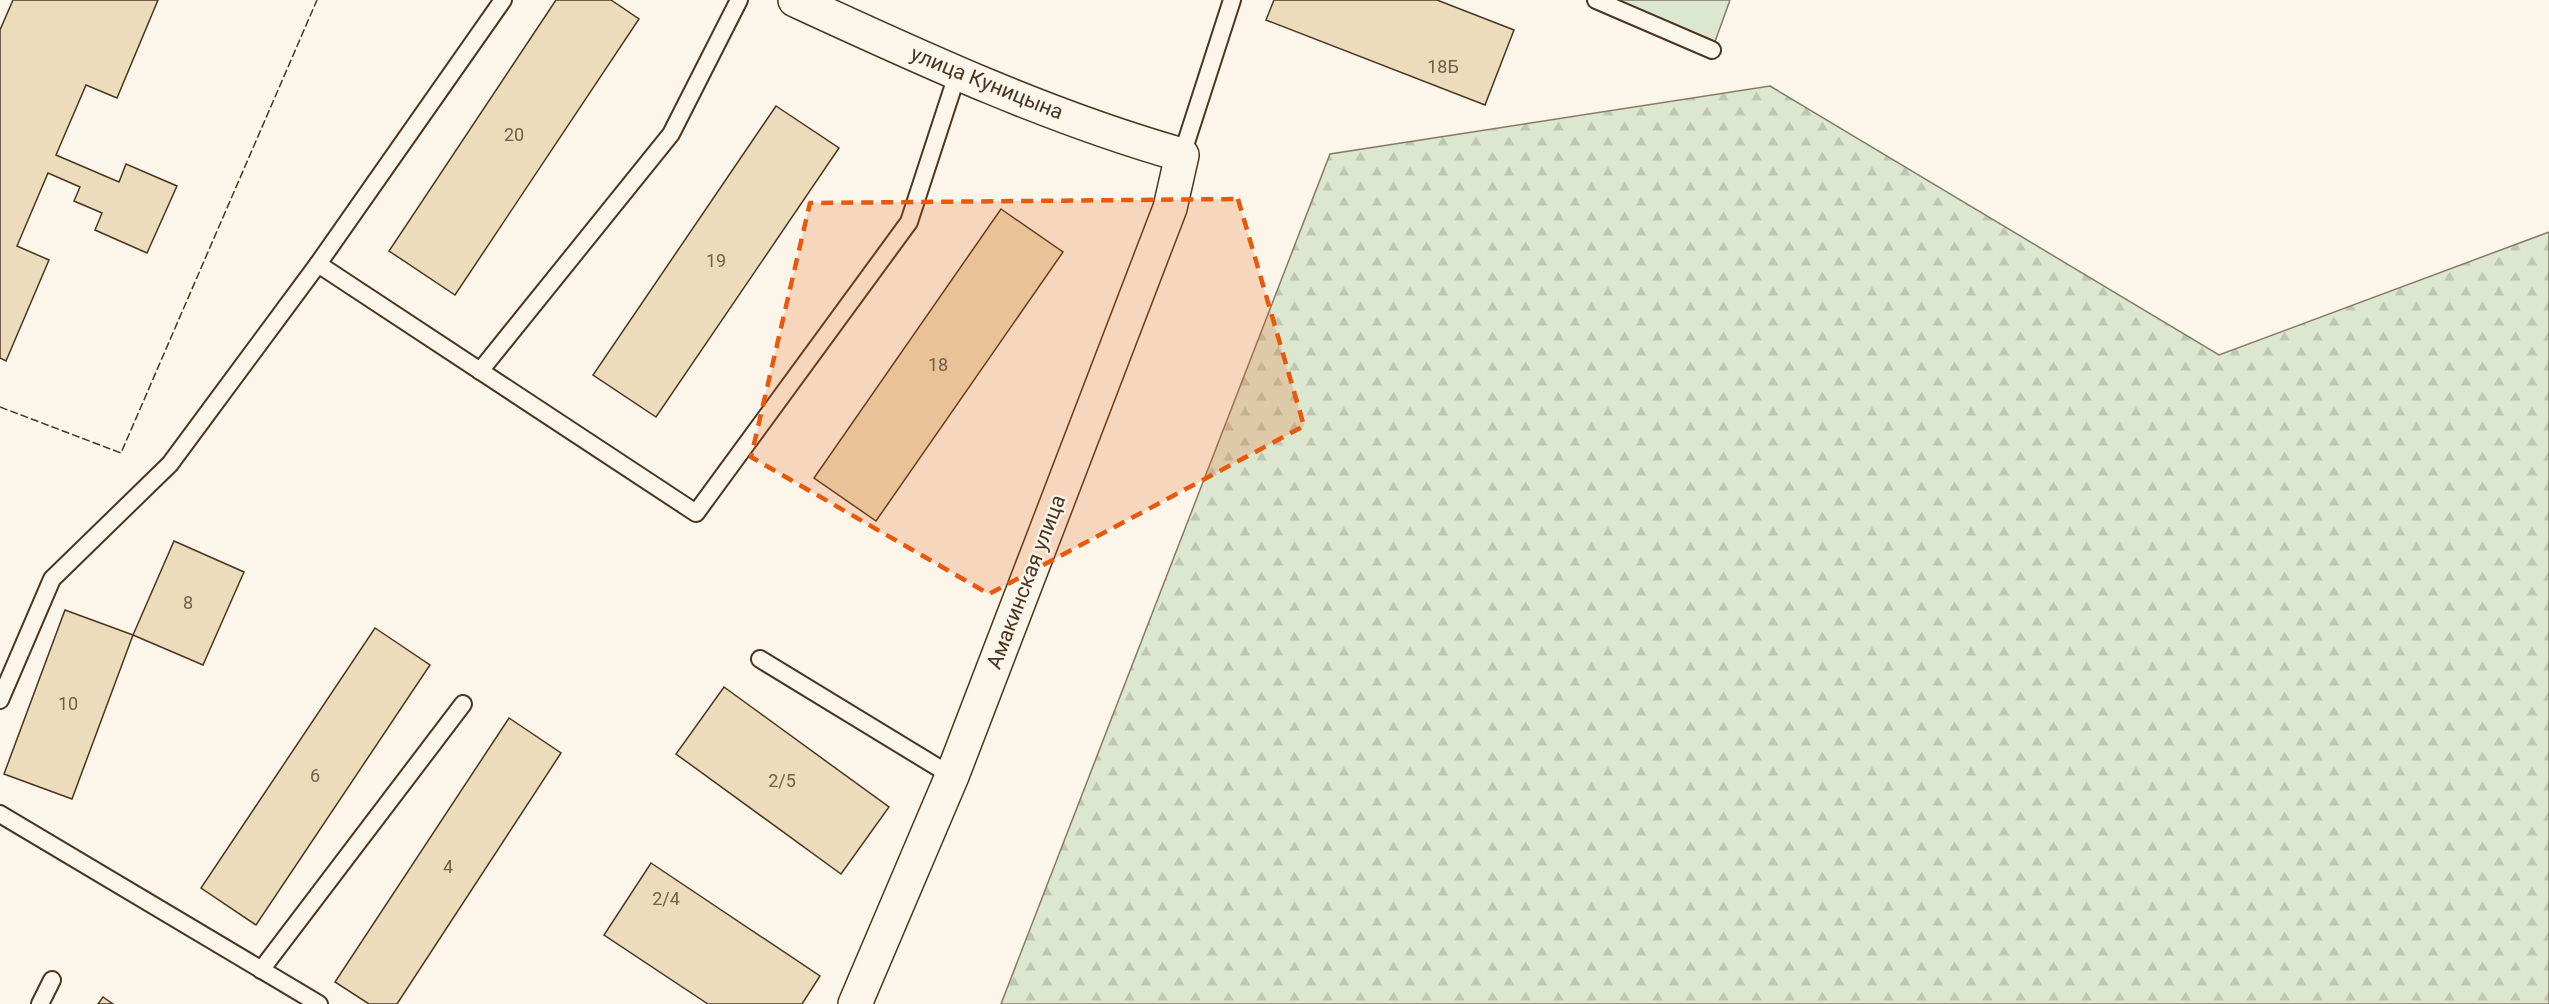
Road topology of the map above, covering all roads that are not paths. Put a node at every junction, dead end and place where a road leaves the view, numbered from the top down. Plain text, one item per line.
1 (503, 0) edge
2 (739, 0) edge
3 (795, 0) edge
4 (1232, 0) edge
5 (1596, 0) edge
6 (1712, 50) dead end
7 (957, 75) junction
8 (1182, 155) junction
9 (318, 264) junction
10 (480, 371) junction
11 (760, 659) dead end
12 (0, 700) edge
13 (463, 704) dead end
14 (952, 776) junction
15 (0, 814) edge
16 (261, 970) junction
17 (52, 980) dead end
18 (40, 1004) edge
19 (319, 1004) edge
20 (855, 1004) edge

1 - 9 lane
2 - 10 lane
3 - 7 street, улица Куницына
4 - 8 lane
5 - 6 lane
7 - 8 street, улица Куницына
7 - 10 lane
8 - 14 street, Амакинская улица
9 - 10 lane
9 - 12 lane
11 - 14 lane
13 - 16 lane
14 - 20 street, Амакинская улица
15 - 16 lane
16 - 19 lane
17 - 18 lane

